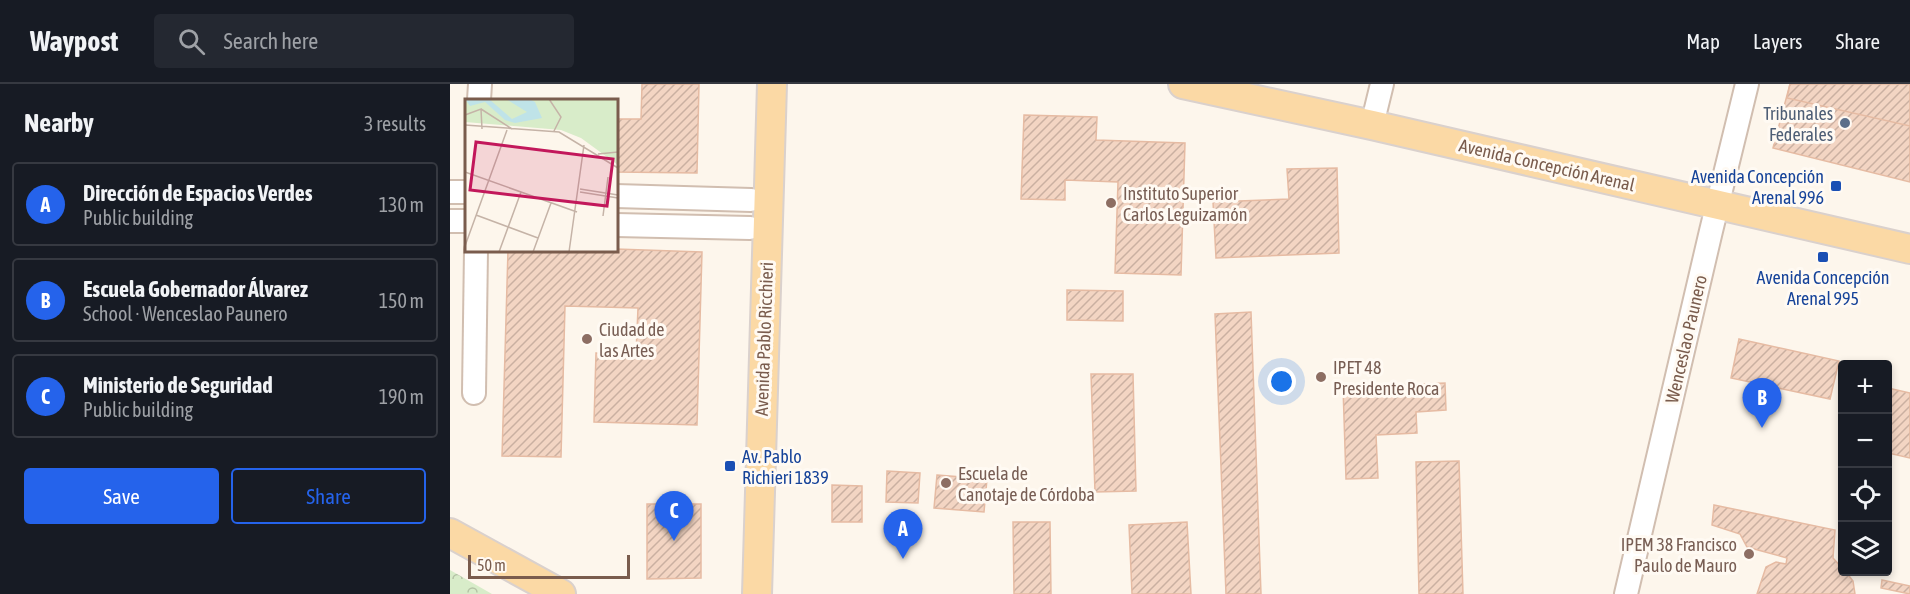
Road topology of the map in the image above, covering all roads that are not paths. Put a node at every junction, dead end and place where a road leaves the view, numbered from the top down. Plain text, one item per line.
1 (480, 84) edge
2 (755, 84) edge
3 (772, 84) edge
4 (1183, 84) edge
5 (1251, 84) edge
6 (1747, 84) edge
7 (479, 99) edge
8 (1377, 106) edge
9 (618, 196) edge
10 (1720, 196) junction
11 (751, 200) junction
12 (618, 225) edge
13 (750, 228) junction
14 (1910, 231) edge
15 (1910, 249) edge
16 (476, 252) edge
17 (474, 393) dead end
18 (450, 533) edge
19 (561, 594) edge
20 (741, 594) edge
21 (757, 594) edge
22 (1626, 594) edge

1 - 7 street
2 - 11 main road, Avenida Pablo Ricchieri
3 - 21 main road, Avenida Pablo Ricchieri
4 - 8 main road, Avenida Concepción Arenal
5 - 8 main road, Avenida Concepción Arenal
6 - 10 street, Wenceslao Paunero
8 - 10 main road, Avenida Concepción Arenal
9 - 11 street
10 - 14 main road, Avenida Concepción Arenal
10 - 15 main road, Avenida Concepción Arenal
10 - 22 street, Wenceslao Paunero
11 - 13 main road, Avenida Pablo Ricchieri
12 - 13 street
13 - 20 main road, Avenida Pablo Ricchieri
16 - 17 street
18 - 19 main road

